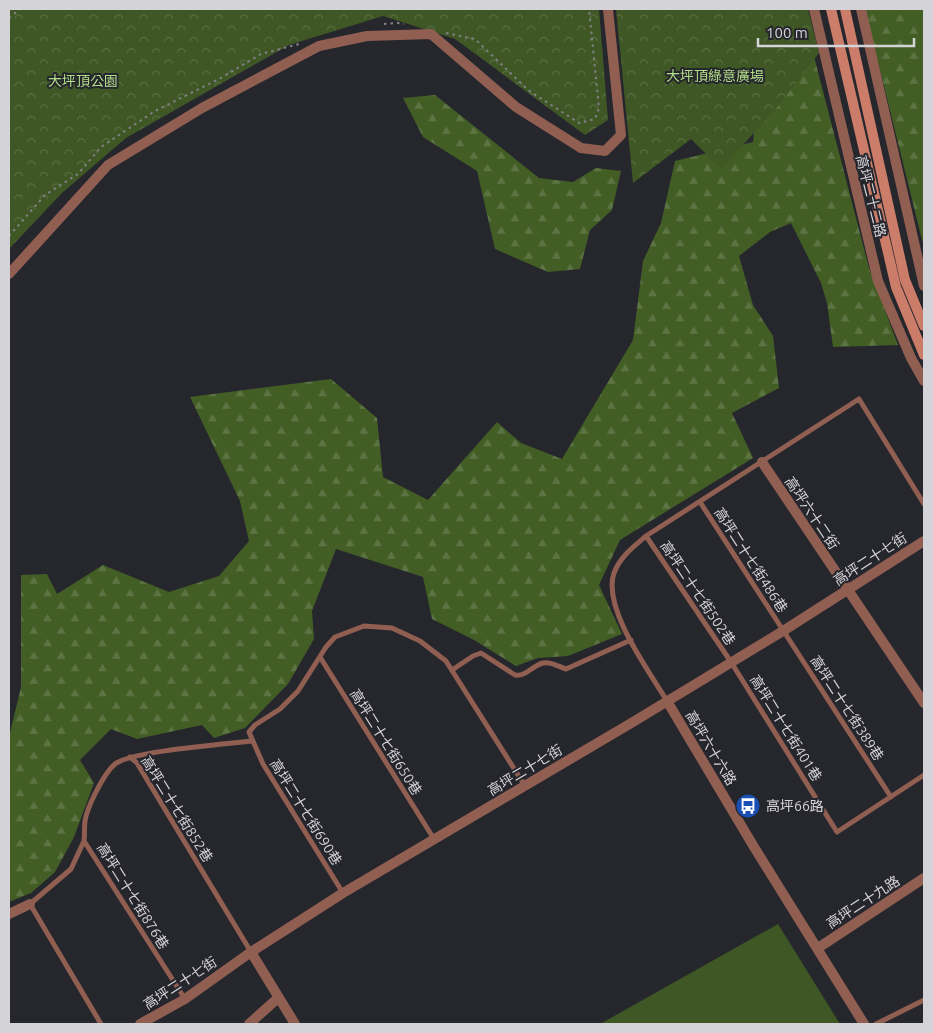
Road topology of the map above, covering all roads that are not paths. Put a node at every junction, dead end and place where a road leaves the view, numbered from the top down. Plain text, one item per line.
1 (608, 9) edge
2 (814, 9) edge
3 (831, 9) edge
4 (845, 9) edge
5 (861, 9) edge
6 (9, 274) edge
7 (924, 286) edge
8 (924, 326) edge
9 (924, 355) edge
10 (924, 381) edge
11 (762, 462) junction
12 (700, 502) junction
13 (924, 504) edge
14 (646, 536) junction
15 (924, 541) edge
16 (847, 590) junction
17 (783, 631) junction
18 (631, 640) junction
19 (320, 656) junction
20 (731, 662) junction
21 (452, 670) junction
22 (667, 701) junction
23 (924, 703) edge
24 (252, 742) junction
25 (130, 757) junction
26 (924, 775) edge
27 (525, 786) junction
28 (891, 797) junction
29 (434, 839) junction
30 (84, 841) junction
31 (924, 878) edge
32 (343, 892) junction
33 (30, 904) junction
34 (9, 914) edge
35 (818, 948) junction
36 (251, 952) junction
37 (278, 998) junction
38 (185, 999) junction
39 (924, 1000) edge
40 (101, 1024) edge
41 (140, 1024) edge
42 (249, 1024) edge
43 (295, 1024) edge
44 (864, 1024) edge
45 (876, 1024) edge

1 - 6 street
2 - 10 street, 高坪二十二路
3 - 9 street, 高坪二十二路
4 - 8 street, 高坪二十二路
5 - 7 street
11 - 12 lane, 高坪六十六路
11 - 13 lane, 高坪六十六路
11 - 16 street, 高坪六十二街
12 - 14 lane, 高坪六十六路
12 - 17 lane, 高坪二十七街486巷
14 - 18 lane, 高坪六十六路
14 - 20 lane, 高坪二十七街502巷
15 - 16 street, 高坪二十七街
16 - 17 street, 高坪二十七街
16 - 23 street, 高坪六十二街
17 - 20 street, 高坪二十七街
17 - 28 lane, 高坪二十七街389巷
18 - 21 lane
18 - 22 lane, 高坪六十六路
19 - 21 lane
19 - 24 lane
19 - 29 lane, 高坪二十七街650巷
20 - 22 street, 高坪二十七街
20 - 28 lane, 高坪二十七街401巷
21 - 27 lane
22 - 27 street, 高坪二十七街
22 - 35 street, 高坪六十六路
24 - 25 lane, 高坪二十七街852巷
24 - 32 lane, 高坪二十七街690巷
25 - 30 lane, 高坪二十七街876巷
25 - 36 lane, 高坪二十七街852巷
26 - 28 lane
27 - 29 street, 高坪二十七街
29 - 32 street, 高坪二十七街
30 - 33 lane
30 - 38 lane, 高坪二十七街876巷
31 - 35 street, 高坪二十九路
32 - 36 street, 高坪二十七街
33 - 34 street
33 - 40 lane
35 - 44 street, 高坪六十六路
36 - 37 street
36 - 38 street, 高坪二十七街
37 - 42 street
37 - 43 street
38 - 41 street, 高坪二十七街
39 - 45 lane

